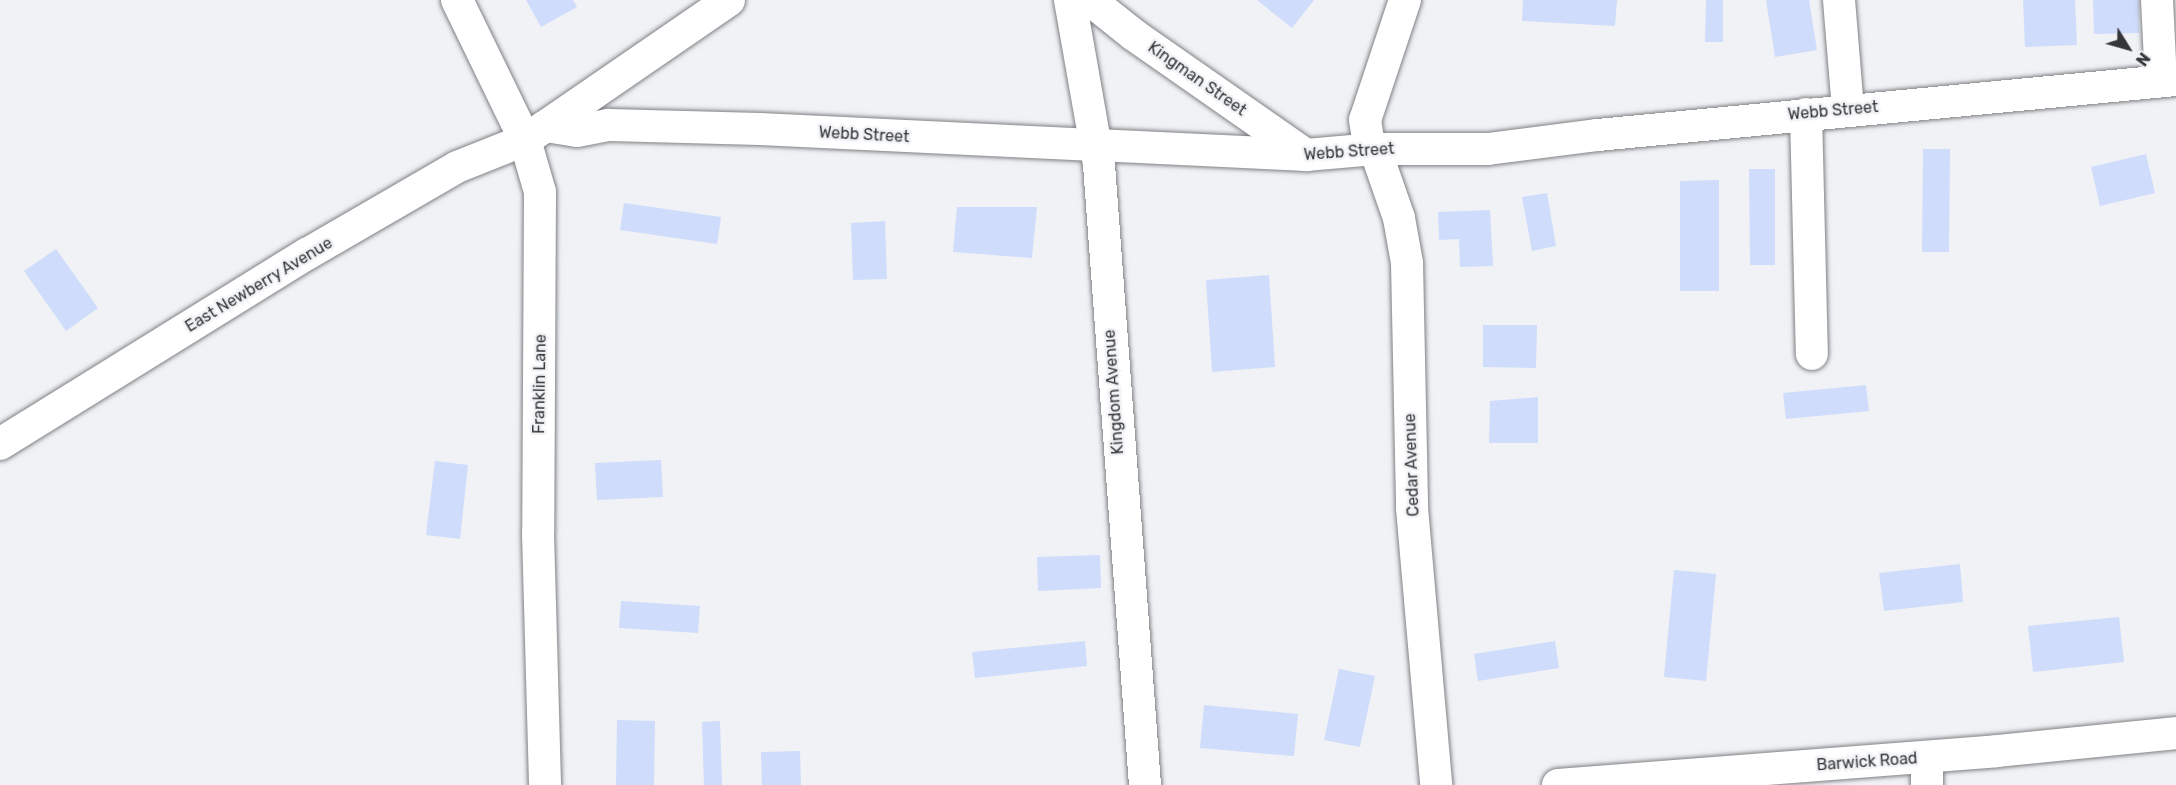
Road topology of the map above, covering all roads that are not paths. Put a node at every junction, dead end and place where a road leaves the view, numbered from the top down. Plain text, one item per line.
1 (457, 0) edge
2 (729, 0) edge
3 (1070, 0) edge
4 (1090, 0) edge
5 (1405, 0) edge
6 (1839, 0) edge
7 (2157, 0) edge
8 (2168, 80) edge
9 (1848, 110) junction
10 (1806, 114) junction
11 (535, 133) junction
12 (1096, 147) junction
13 (1376, 148) junction
14 (1306, 155) junction
15 (1812, 354) dead end
16 (0, 444) edge
17 (2176, 733) edge
18 (1927, 771) edge
19 (545, 785) edge
20 (1145, 785) edge
21 (1436, 785) edge
22 (1558, 785) edge

1 - 11 street, Franklin Lane
2 - 11 street, East Newberry Avenue
3 - 12 street, Kingdom Avenue
4 - 14 street, Kingman Street
5 - 13 street, Cedar Avenue
6 - 9 street
7 - 8 street
8 - 9 street, Webb Street
9 - 10 street, Webb Street
10 - 13 street, Webb Street
10 - 15 street
11 - 12 street, Webb Street
11 - 16 street, East Newberry Avenue
11 - 19 street, Franklin Lane
12 - 14 street, Webb Street
12 - 20 street, Kingdom Avenue
13 - 14 street, Webb Street
13 - 21 street, Cedar Avenue
17 - 18 street, Barwick Road
18 - 22 street, Barwick Road

